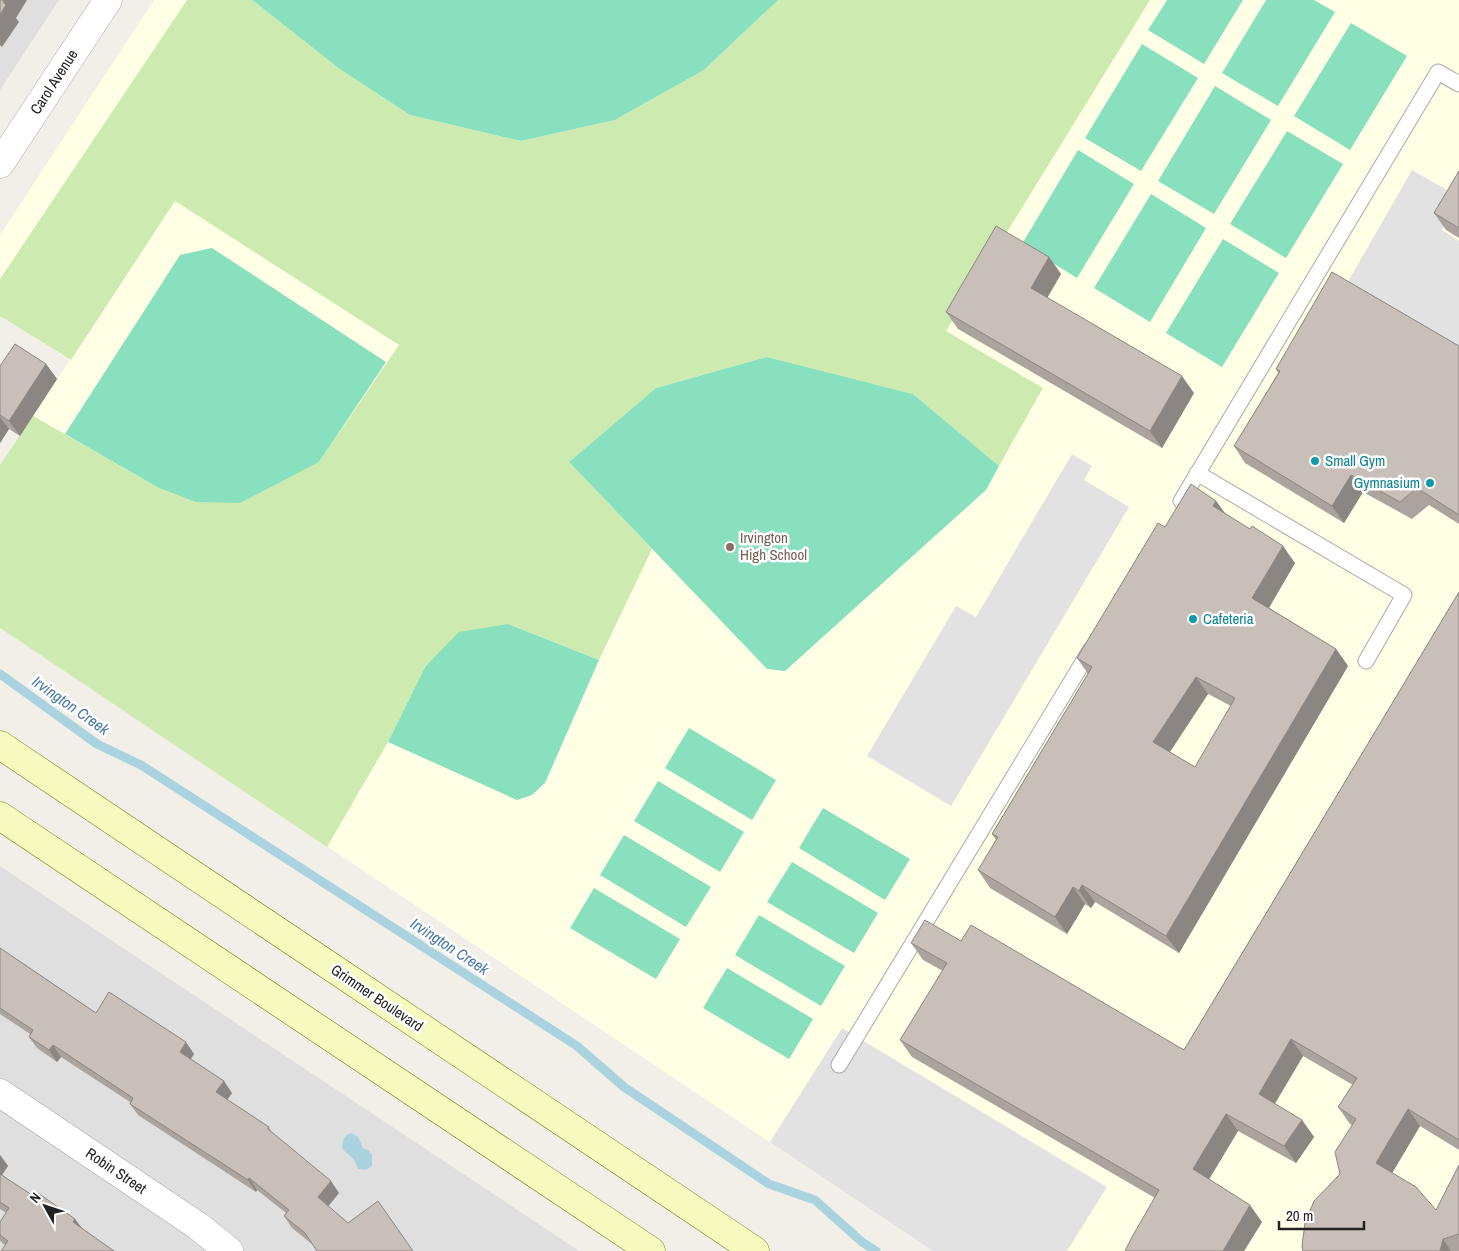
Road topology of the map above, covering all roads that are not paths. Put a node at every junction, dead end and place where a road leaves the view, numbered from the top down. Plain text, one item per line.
1 (108, 0) edge
2 (1459, 84) edge
3 (0, 164) edge
4 (1198, 473) junction
5 (1173, 514) edge
6 (1101, 633) edge
7 (1366, 661) dead end
8 (0, 745) edge
9 (0, 816) edge
10 (839, 1065) dead end
11 (0, 1094) edge
12 (229, 1251) edge
13 (651, 1251) edge
14 (755, 1251) edge

1 - 3 street, Carol Avenue
2 - 4 lane
4 - 5 lane
4 - 7 lane
6 - 10 lane
8 - 14 main road, Grimmer Boulevard
9 - 13 main road
11 - 12 street, Robin Street

